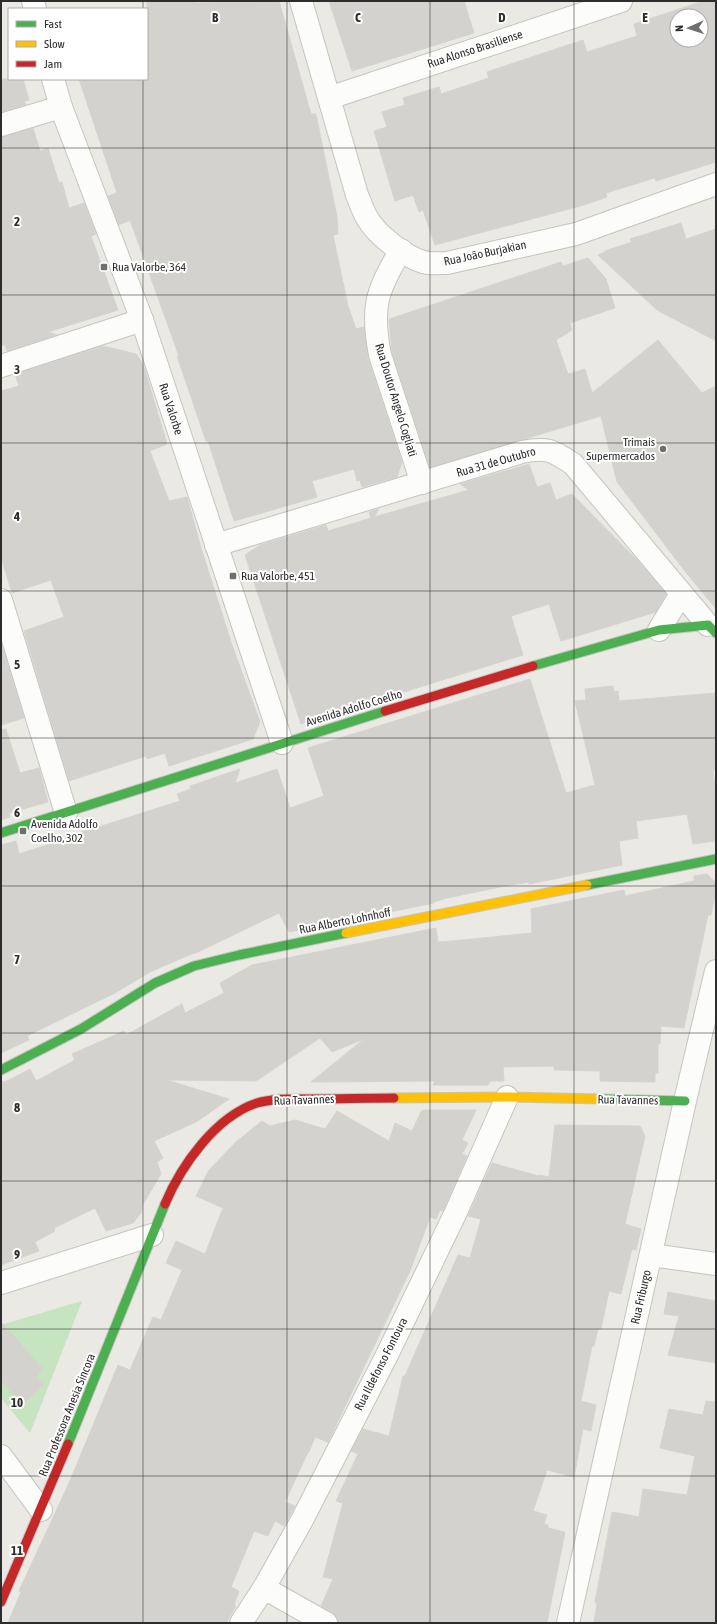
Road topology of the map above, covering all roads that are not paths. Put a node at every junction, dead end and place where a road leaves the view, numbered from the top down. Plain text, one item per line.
1 (302, 1) edge
2 (621, 1) edge
3 (53, 80) edge
4 (329, 98) junction
5 (61, 107) junction
6 (1, 125) edge
7 (716, 184) edge
8 (401, 250) junction
9 (142, 320) junction
10 (1, 366) edge
11 (422, 483) junction
12 (216, 545) junction
13 (681, 594) junction
14 (1, 600) edge
15 (712, 629) edge
16 (659, 630) junction
17 (282, 743) junction
18 (66, 814) junction
19 (1, 834) edge
20 (716, 859) edge
21 (716, 971) edge
22 (1, 1070) edge
23 (507, 1098) junction
24 (685, 1101) junction
25 (152, 1235) junction
26 (651, 1255) junction
27 (716, 1264) edge
28 (1, 1283) edge
29 (1, 1456) edge
30 (41, 1510) junction
31 (264, 1588) junction
32 (1, 1602) edge
33 (241, 1623) edge
34 (326, 1623) edge
35 (568, 1623) edge

1 - 4 street, Rua João Burjakian
2 - 4 street, Rua Alonso Brasiliense
3 - 5 street, Rua Valorbe
4 - 8 street, Rua João Burjakian
5 - 6 street
5 - 9 street, Rua Valorbe
7 - 8 street, Rua João Burjakian
8 - 11 street, Rua Doutor Angelo Cogliati
9 - 10 street
9 - 12 street, Rua Valorbe
11 - 12 street, Rua 31 de Outubro
11 - 13 street, Rua 31 de Outubro
12 - 17 street, Rua Valorbe
13 - 15 street, Rua 31 de Outubro
13 - 16 street
14 - 18 street
15 - 16 street, Avenida Adolfo Coelho
16 - 17 street, Avenida Adolfo Coelho
17 - 18 street, Avenida Adolfo Coelho
18 - 19 street, Avenida Adolfo Coelho
20 - 22 street, Rua Alberto Lohnhoff
21 - 24 street, Rua Friburgo
23 - 24 street, Rua Tavannes
23 - 25 street, Rua Tavannes
23 - 31 street, Rua Ildefonso Fontoura
24 - 26 street, Rua Friburgo
25 - 28 street
25 - 30 street, Rua Professora Anesia Sincora
26 - 27 street
26 - 35 street, Rua Friburgo
29 - 30 street
30 - 32 street, Rua Professora Anesia Sincora
31 - 33 street, Rua Ildefonso Fontoura
31 - 34 street

